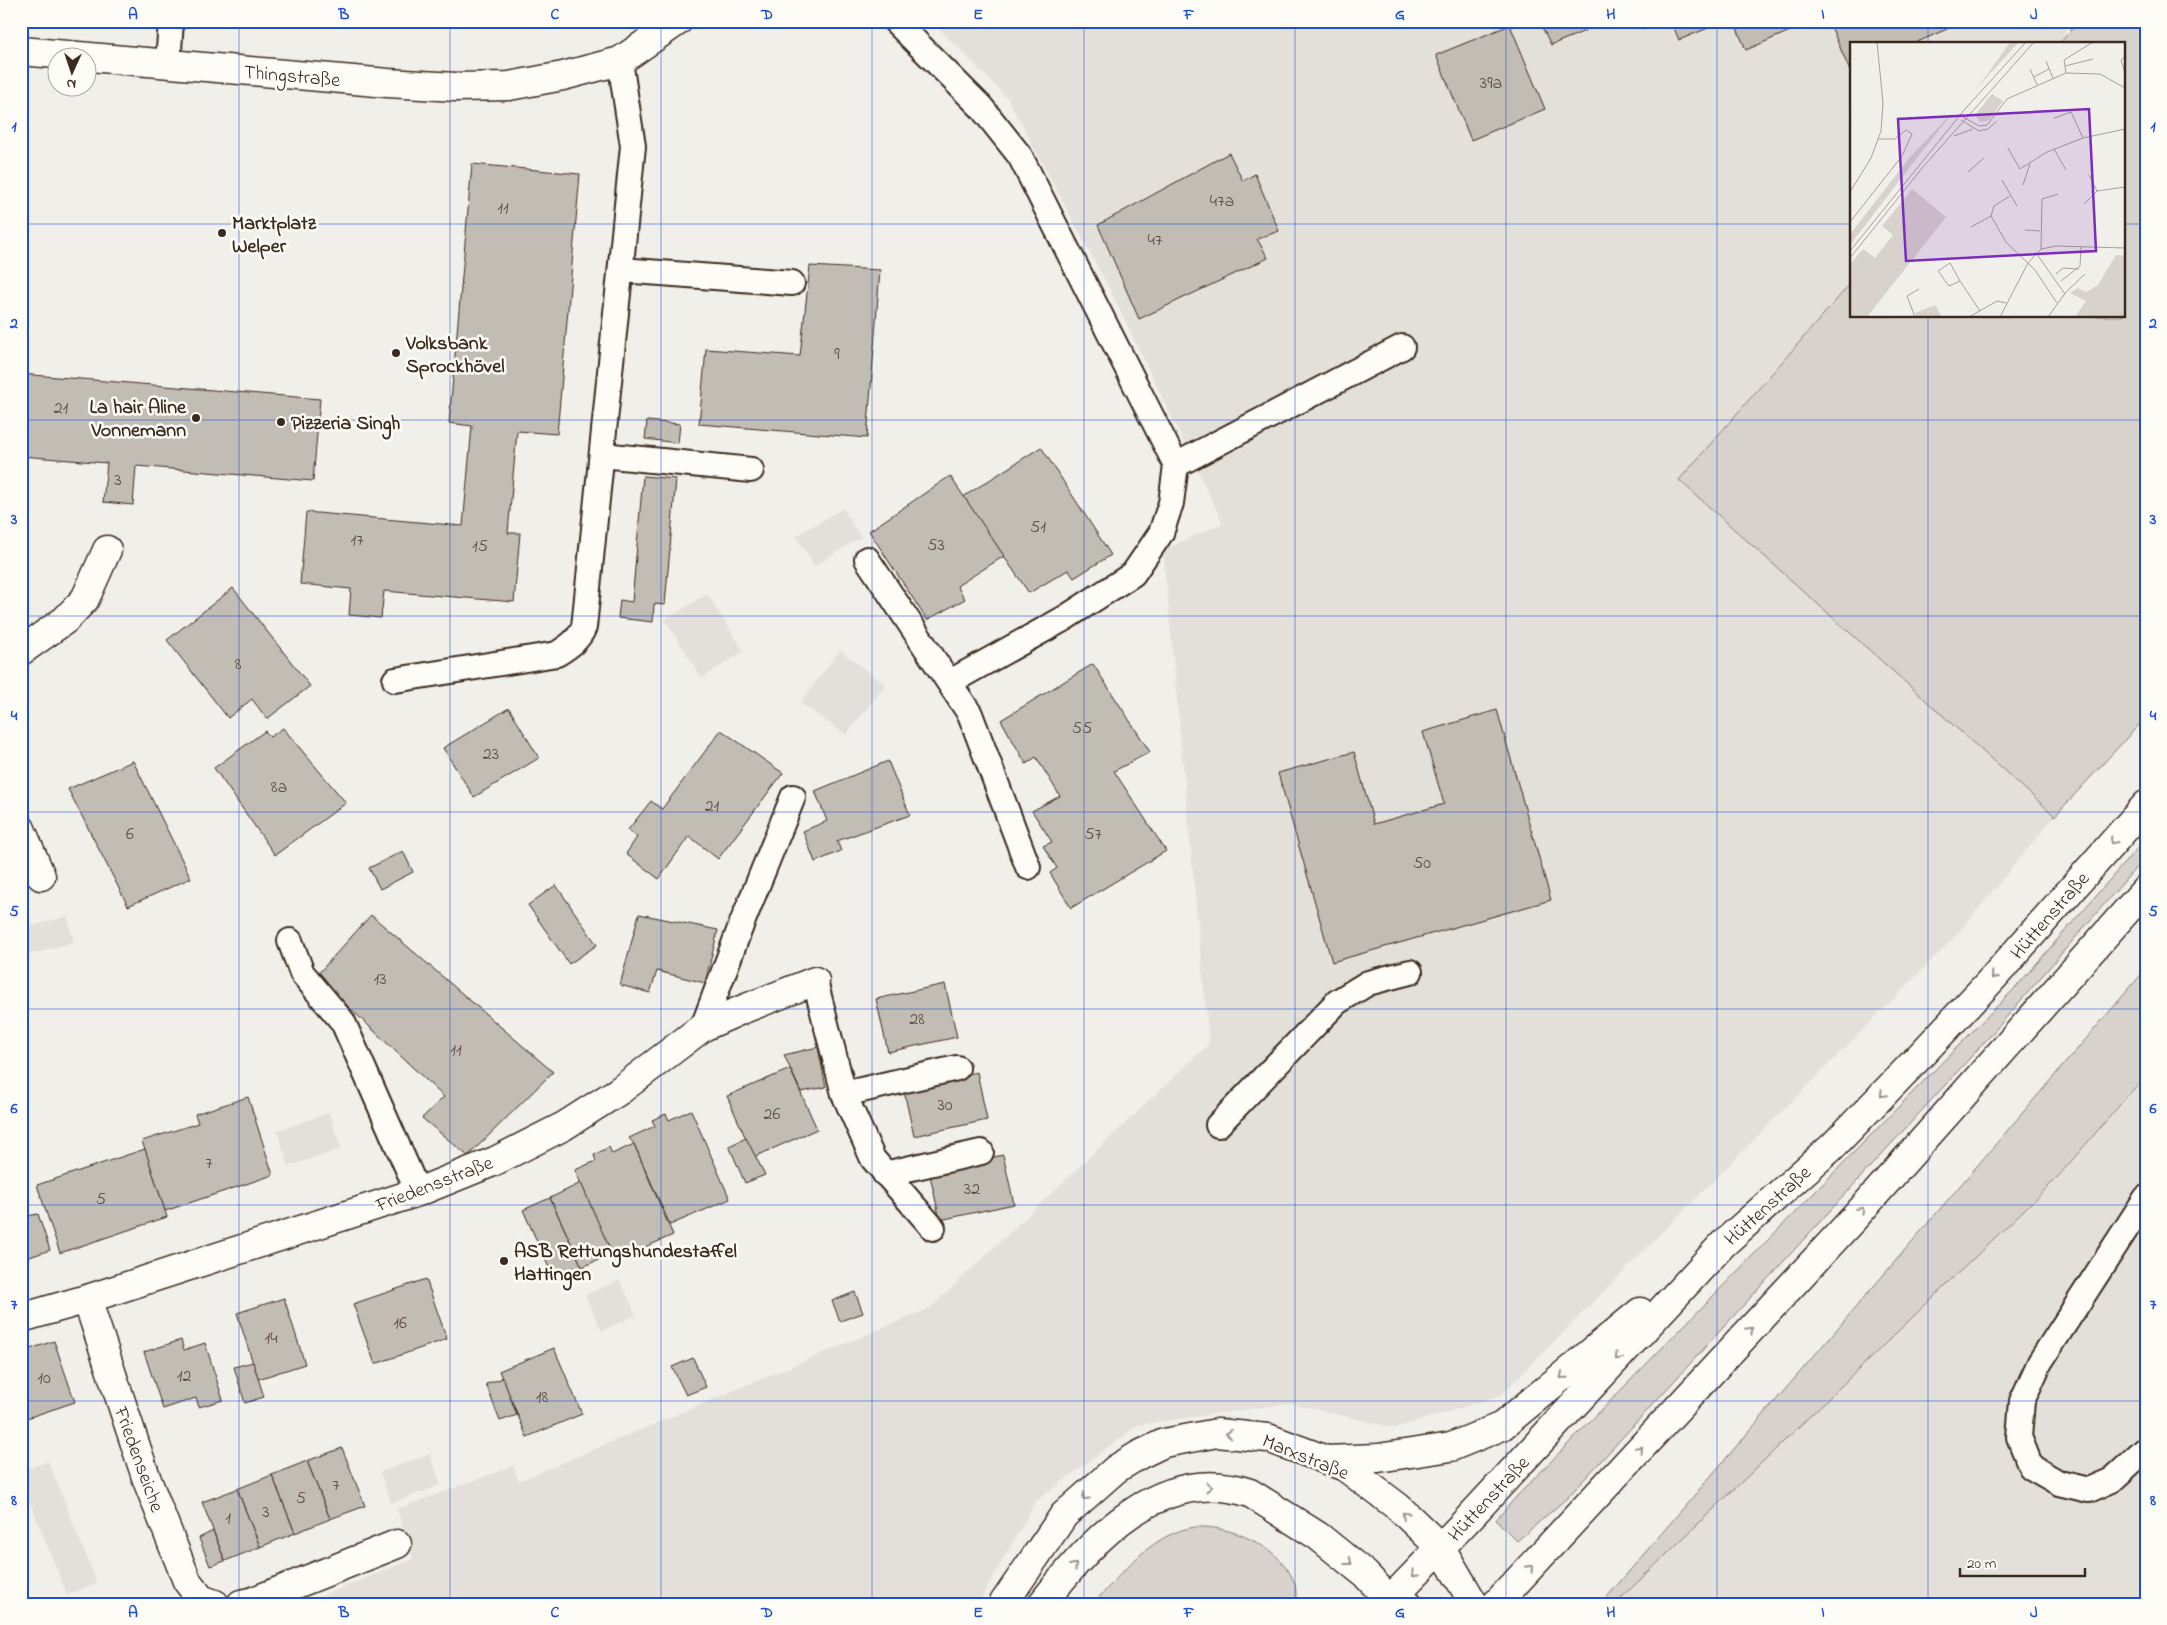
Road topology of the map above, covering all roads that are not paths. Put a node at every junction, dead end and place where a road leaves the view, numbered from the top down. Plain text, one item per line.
1 (171, 21) edge
2 (678, 21) edge
3 (896, 21) edge
4 (21, 50) edge
5 (620, 61) junction
6 (168, 64) junction
7 (621, 270) junction
8 (792, 283) dead end
9 (1402, 347) dead end
10 (602, 455) junction
11 (1176, 465) junction
12 (751, 470) dead end
13 (107, 550) dead end
14 (867, 559) dead end
15 (21, 651) edge
16 (395, 680) dead end
17 (950, 682) junction
18 (794, 797) dead end
19 (2146, 805) edge
20 (21, 829) edge
21 (1028, 868) dead end
22 (41, 876) dead end
23 (2146, 889) edge
24 (290, 941) dead end
25 (1410, 972) dead end
26 (815, 981) joint
27 (703, 1027) junction
28 (957, 1068) dead end
29 (844, 1094) junction
30 (1218, 1125) dead end
31 (981, 1152) dead end
32 (885, 1174) junction
33 (418, 1192) junction
34 (2146, 1198) edge
35 (933, 1228) dead end
36 (1723, 1244) junction
37 (87, 1299) junction
38 (21, 1318) edge
39 (2146, 1449) edge
40 (1326, 1460) junction
41 (396, 1544) dead end
42 (1441, 1548) junction
43 (1395, 1602) edge
44 (215, 1604) edge
45 (241, 1604) edge
46 (1003, 1604) edge
47 (1042, 1604) edge
48 (1474, 1604) edge
49 (1496, 1604) edge

1 - 6 lane
2 - 5 street, Thingstraße
3 - 11 lane
4 - 6 street, Thingstraße
5 - 6 street, Thingstraße
5 - 7 lane
7 - 8 lane
7 - 10 lane
9 - 11 lane
10 - 12 lane
10 - 16 lane
11 - 17 lane
13 - 15 street
14 - 17 lane
17 - 21 lane
18 - 27 lane
19 -> 36 street, Hüttenstraße
20 - 22 street
49 -> 23 street
24 - 33 lane
25 - 30 lane
26 - 27 street, Friedensstraße
26 - 29 lane
27 - 33 street, Friedensstraße
28 - 29 lane
29 - 32 lane
31 - 32 lane
32 - 35 lane
33 - 37 street, Friedensstraße
34 - 39 lane
36 -> 40 street
36 -> 42 street, Hüttenstraße
37 - 38 street, Friedensstraße
37 - 44 street, Friedenseiche
42 -> 40 street, Marxstraße
40 -> 46 street, Marxstraße
41 - 45 street
42 -> 43 street, Hüttenstraße
42 - 48 street, Marxstraße
47 -> 43 street

